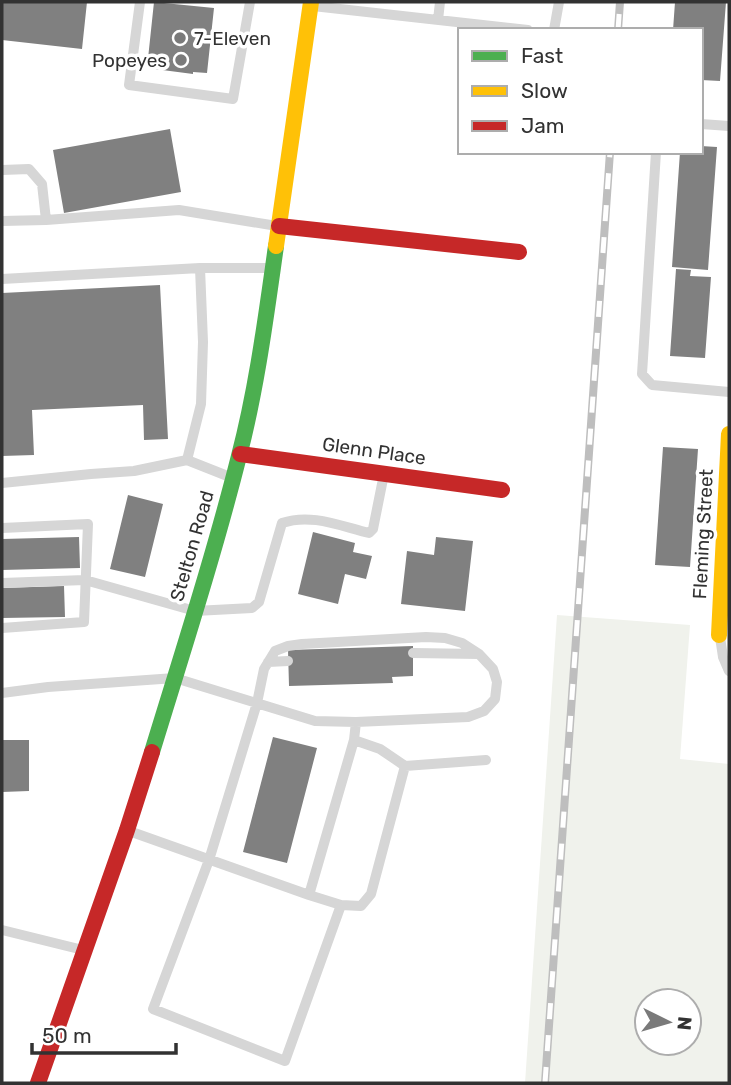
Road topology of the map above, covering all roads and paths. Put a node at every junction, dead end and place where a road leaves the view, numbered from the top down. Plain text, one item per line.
1 (140, 2) edge
2 (250, 2) edge
3 (440, 2) edge
4 (559, 2) edge
5 (310, 4) edge
6 (377, 7) edge
7 (438, 20) junction
8 (510, 28) edge
9 (554, 28) edge
10 (703, 124) edge
11 (729, 126) edge
12 (656, 154) edge
13 (2, 170) edge
14 (46, 220) junction
15 (2, 221) edge
16 (279, 226) junction
17 (519, 252) dead end
18 (200, 268) junction
19 (273, 268) junction
20 (2, 279) edge
21 (729, 392) edge
22 (729, 435) edge
23 (729, 441) edge
24 (240, 454) junction
25 (187, 460) junction
26 (384, 474) junction
27 (233, 478) junction
28 (2, 483) edge
29 (502, 490) dead end
30 (2, 528) edge
31 (85, 580) junction
32 (2, 583) edge
33 (195, 611) junction
34 (2, 628) edge
35 (723, 628) edge
36 (413, 653) dead end
37 (479, 654) junction
38 (288, 661) dead end
39 (268, 662) junction
40 (729, 671) edge
41 (175, 678) junction
42 (2, 693) edge
43 (257, 703) junction
44 (356, 722) junction
45 (354, 740) junction
46 (486, 760) dead end
47 (405, 766) junction
48 (127, 830) junction
49 (209, 860) junction
50 (309, 895) junction
51 (341, 905) junction
52 (2, 930) edge
53 (85, 951) junction
54 (38, 1083) edge

1 - 2 lane
3 - 7 lane
4 - 9 lane
5 - 6 lane
5 - 16 main road, Stelton Road
6 - 7 lane
7 - 8 lane
10 - 11 lane
12 - 21 lane
13 - 14 lane
14 - 15 lane
14 - 16 lane
16 - 17 main road
16 - 19 main road, Stelton Road
18 - 19 lane
18 - 20 lane
18 - 25 lane
19 - 24 main road, Stelton Road
22 - 23 main road, Fleming Street
23 - 35 main road, Fleming Street
24 - 26 main road, Glenn Place
24 - 27 main road, Stelton Road
25 - 27 lane
25 - 28 lane
26 - 29 main road, Glenn Place
26 - 33 lane
27 - 33 main road, Stelton Road
30 - 31 lane
31 - 32 lane
31 - 33 lane
31 - 34 lane
33 - 41 main road, Stelton Road
35 - 40 lane
36 - 37 lane
37 - 39 lane
37 - 44 lane
38 - 39 lane
39 - 43 lane
41 - 42 lane
41 - 43 lane
41 - 48 main road, Stelton Road
43 - 44 lane
43 - 49 lane
44 - 45 lane
45 - 47 lane
45 - 50 lane
46 - 47 lane
47 - 51 lane
48 - 49 lane
48 - 53 main road, Stelton Road
49 - 50 lane
49 - 51 lane
50 - 51 lane
52 - 53 lane
53 - 54 main road, Stelton Road

